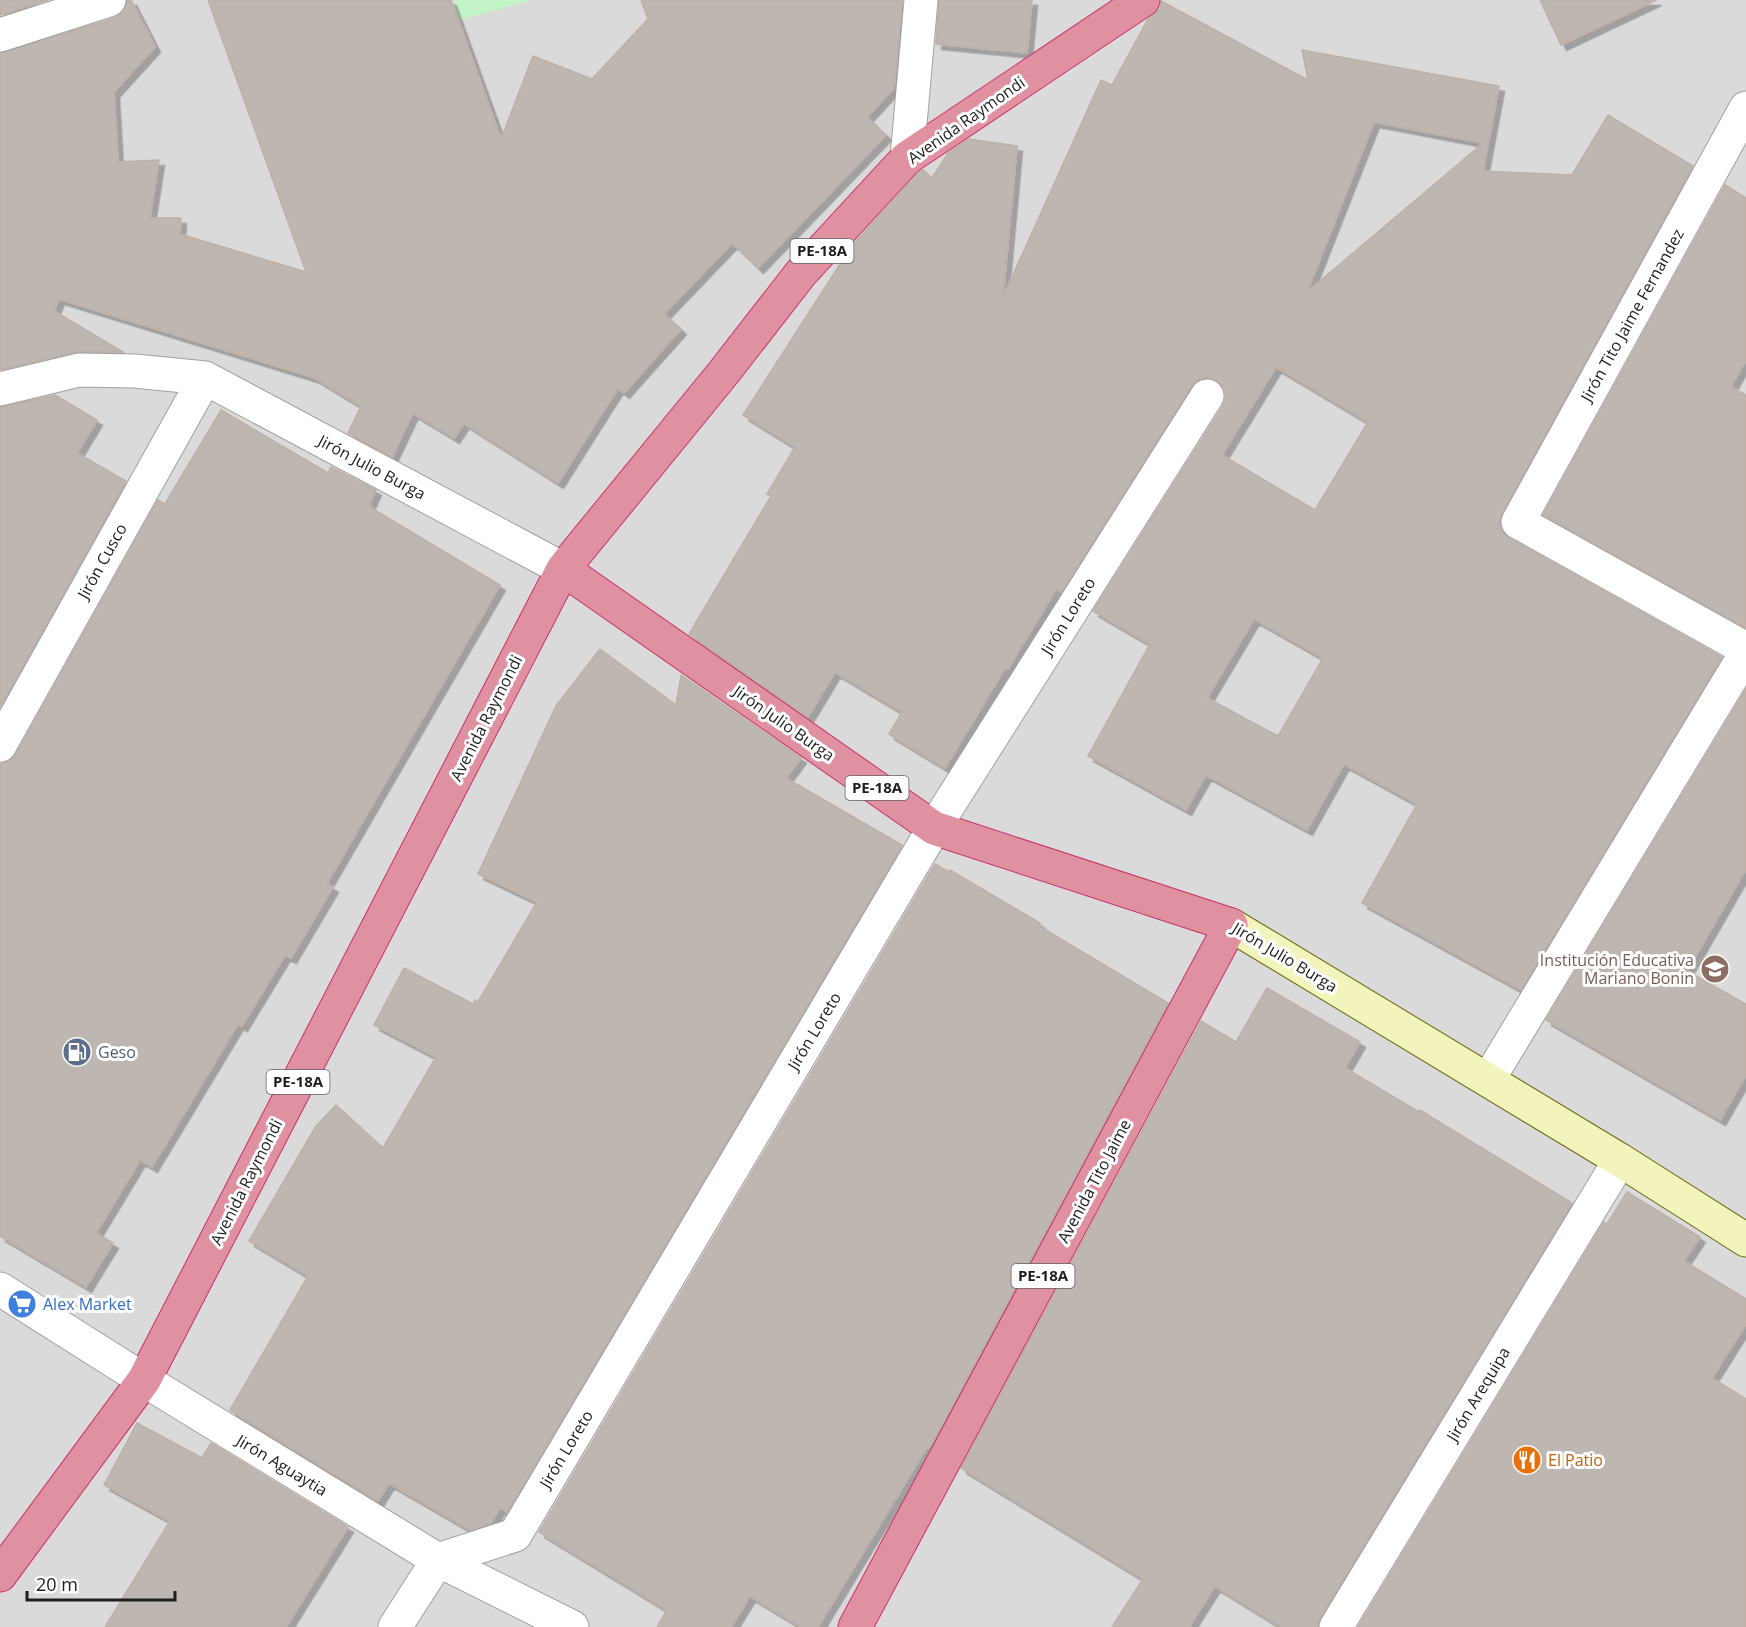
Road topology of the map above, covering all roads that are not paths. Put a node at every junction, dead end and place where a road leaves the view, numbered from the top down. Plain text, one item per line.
1 (110, 0) edge
2 (921, 0) edge
3 (1143, 0) edge
4 (0, 35) edge
5 (1746, 108) edge
6 (908, 158) junction
7 (205, 378) junction
8 (0, 390) edge
9 (1207, 396) dead end
10 (563, 569) junction
11 (1746, 651) edge
12 (0, 745) edge
13 (934, 828) junction
14 (1231, 925) junction
15 (1488, 1080) junction
16 (1620, 1160) junction
17 (1746, 1240) edge
18 (0, 1289) edge
19 (144, 1380) junction
20 (438, 1560) junction
21 (0, 1575) edge
22 (395, 1627) edge
23 (572, 1627) edge
24 (855, 1627) edge
25 (1336, 1627) edge

1 - 4 street
2 - 6 street
3 - 6 highway, Avenida Raymondi / PE-18A
5 - 11 street, Jirón Tito Jaime Fernandez
6 - 10 highway, Avenida Raymondi / PE-18A
7 - 8 street, Jirón Julio Burga
7 - 10 street, Jirón Julio Burga
7 - 12 street, Jirón Cusco
9 - 13 street, Jirón Loreto
10 - 13 highway, Jirón Julio Burga / PE-18A
10 - 19 highway, Avenida Raymondi / PE-18A
11 - 15 street
13 - 14 highway, Jirón Julio Burga / PE-18A
13 - 20 street, Jirón Loreto
14 - 15 street, Jirón Julio Burga
14 - 24 highway, Avenida Tito Jaime / PE-18A
15 - 16 street, Jirón Julio Burga
16 - 17 street, Jirón Julio Burga
16 - 25 street, Jirón Arequipa
18 - 19 street, Jirón Aguaytia
19 - 20 street, Jirón Aguaytia
19 - 21 highway, Avenida Raymondi / PE-18A
20 - 22 street
20 - 23 street, Jirón Aguaytia

